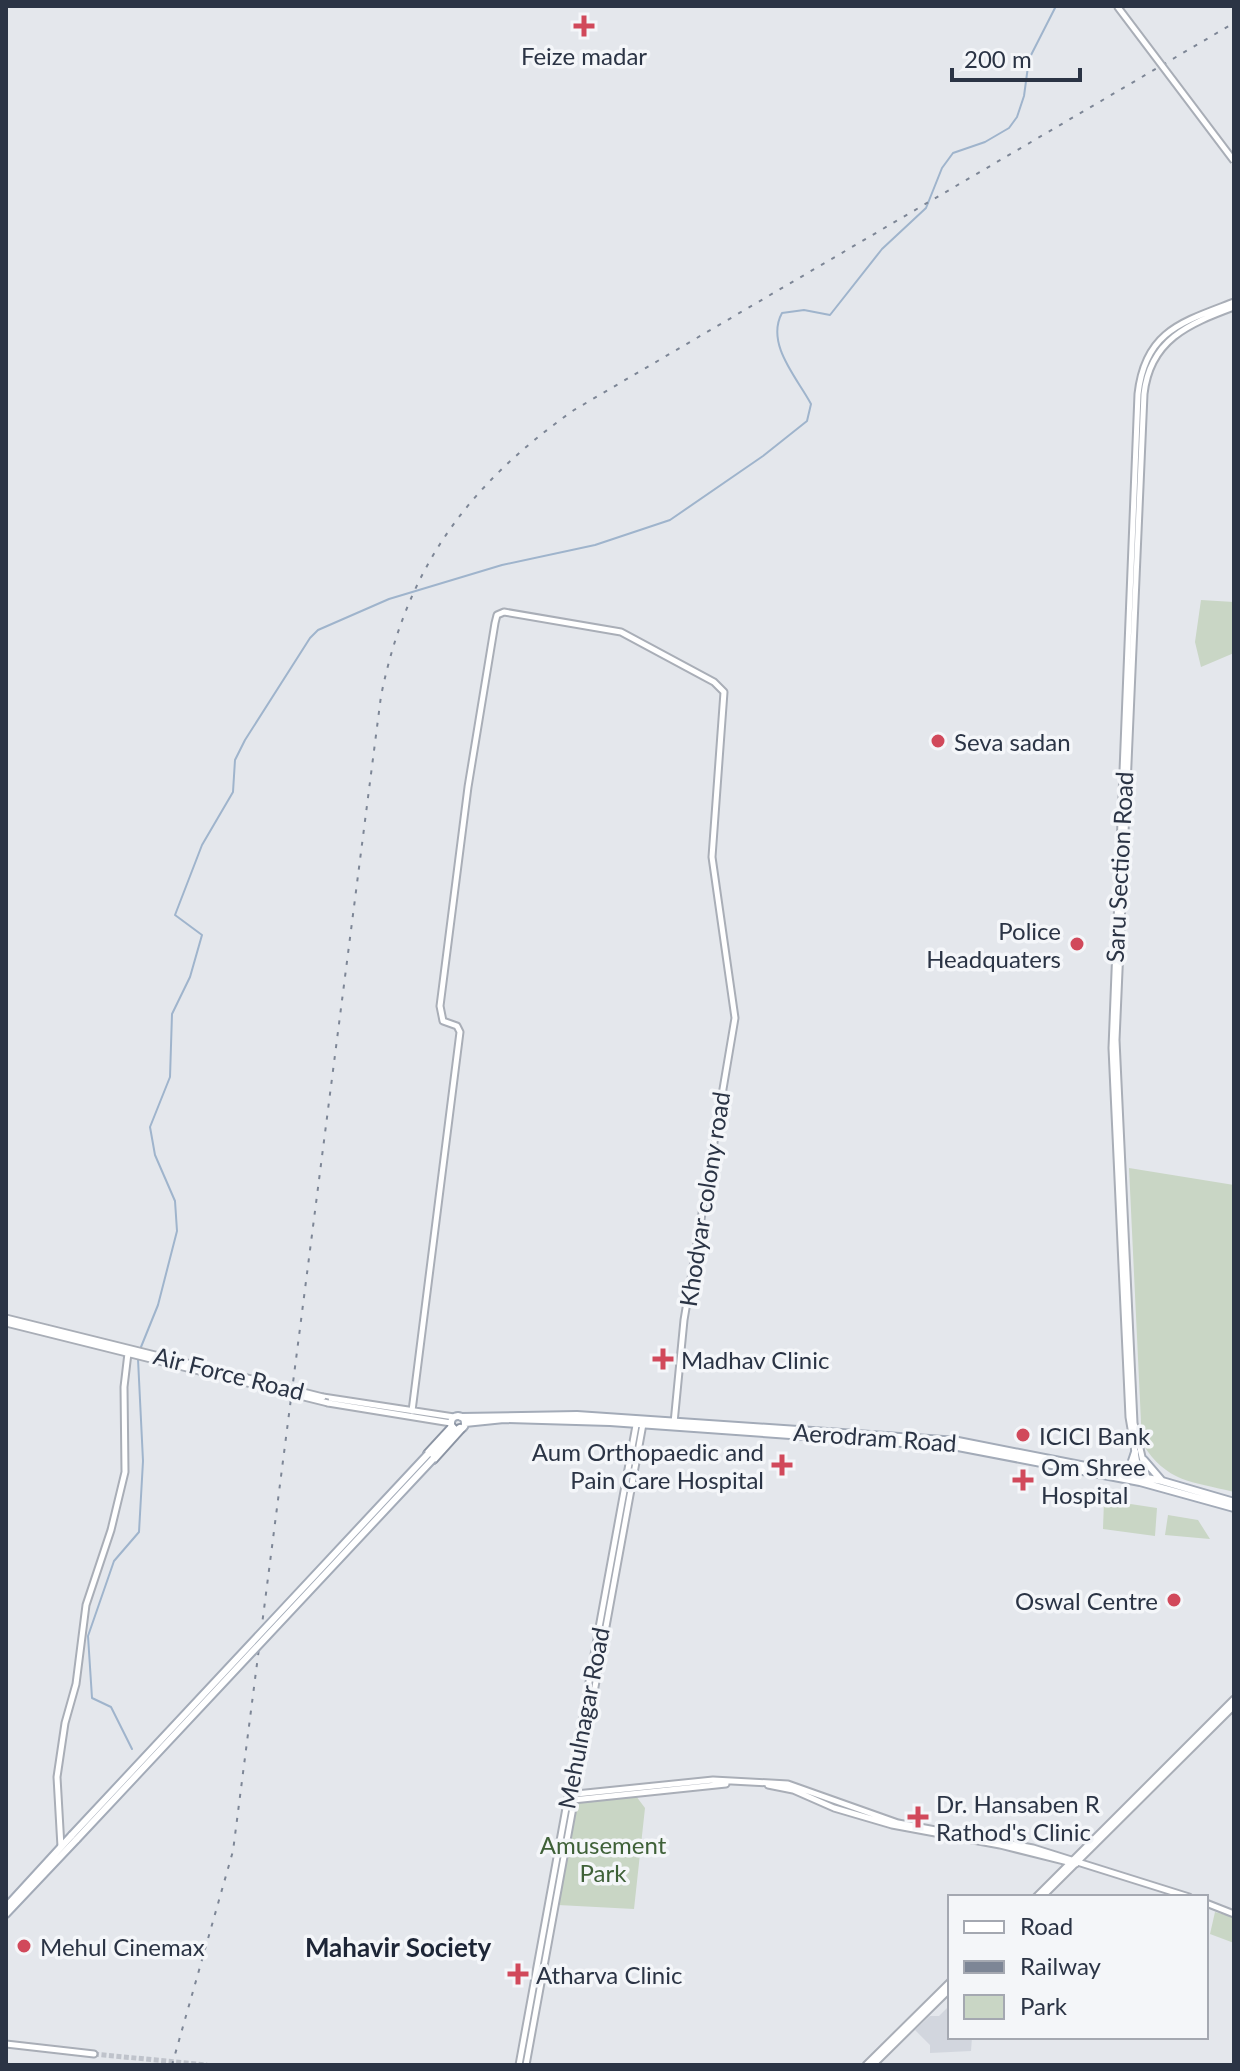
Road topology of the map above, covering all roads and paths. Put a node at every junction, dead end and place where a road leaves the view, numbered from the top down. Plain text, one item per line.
1 (1117, 6) edge
2 (1234, 161) edge
3 (1234, 305) edge
4 (6, 1320) edge
5 (128, 1353) junction
6 (236, 1377) junction
7 (412, 1411) junction
8 (640, 1422) junction
9 (457, 1423) junction
10 (674, 1426) junction
11 (1135, 1452) junction
12 (430, 1456) joint
13 (1144, 1460) junction
14 (1123, 1474) junction
15 (1144, 1480) junction
16 (1162, 1481) junction
17 (1234, 1502) edge
18 (1234, 1508) edge
19 (1234, 1699) edge
20 (1234, 1706) edge
21 (571, 1797) junction
22 (74, 1837) junction
23 (61, 1847) junction
24 (1075, 1862) junction
25 (1038, 1895) edge
26 (1044, 1895) edge
27 (1182, 1895) edge
28 (1208, 1904) edge
29 (6, 1907) edge
30 (6, 1914) edge
31 (1234, 1914) edge
32 (948, 1984) edge
33 (948, 1991) edge
34 (6, 2044) edge
35 (94, 2054) tunnel mouth
36 (519, 2065) edge
37 (526, 2065) edge
38 (866, 2065) edge
39 (873, 2065) edge

1 - 2 street, bridge
3 - 11 street, Saru Section Road
3 - 13 street, Saru Section Road
4 - 5 street, Air Force Road
4 - 6 street, Air Force Road
5 - 6 street, Air Force Road
5 - 23 street
6 - 7 street, Air Force Road, bridge
6 - 9 street, Air Force Road, bridge
7 - 9 street, Air Force Road
7 - 10 street, Khodyar colony road
8 - 9 main road, Aerodram Road
8 - 10 main road, Aerodram Road
8 - 21 street, Mehulnagar Road
9 - 12 highway
10 - 14 main road, Aerodram Road
10 - 15 main road, Aerodram Road
11 - 14 main road
11 - 15 street, Saru Section Road
12 - 22 main road, bridge
13 - 15 street, Saru Section Road
13 - 16 main road
14 - 15 main road, Aerodram Road
15 - 16 main road, Aerodram Road
15 - 18 main road, Aerodram Road
16 - 17 main road, Aerodram Road
19 - 24 street
20 - 24 street
21 - 24 street
21 - 36 street, Mehulnagar Road
21 - 37 street, Mehulnagar Road
22 - 23 main road
22 - 30 main road
23 - 29 main road
24 - 25 street
24 - 26 street
24 - 27 street
28 - 31 street
32 - 38 street
33 - 39 street
34 - 35 street

